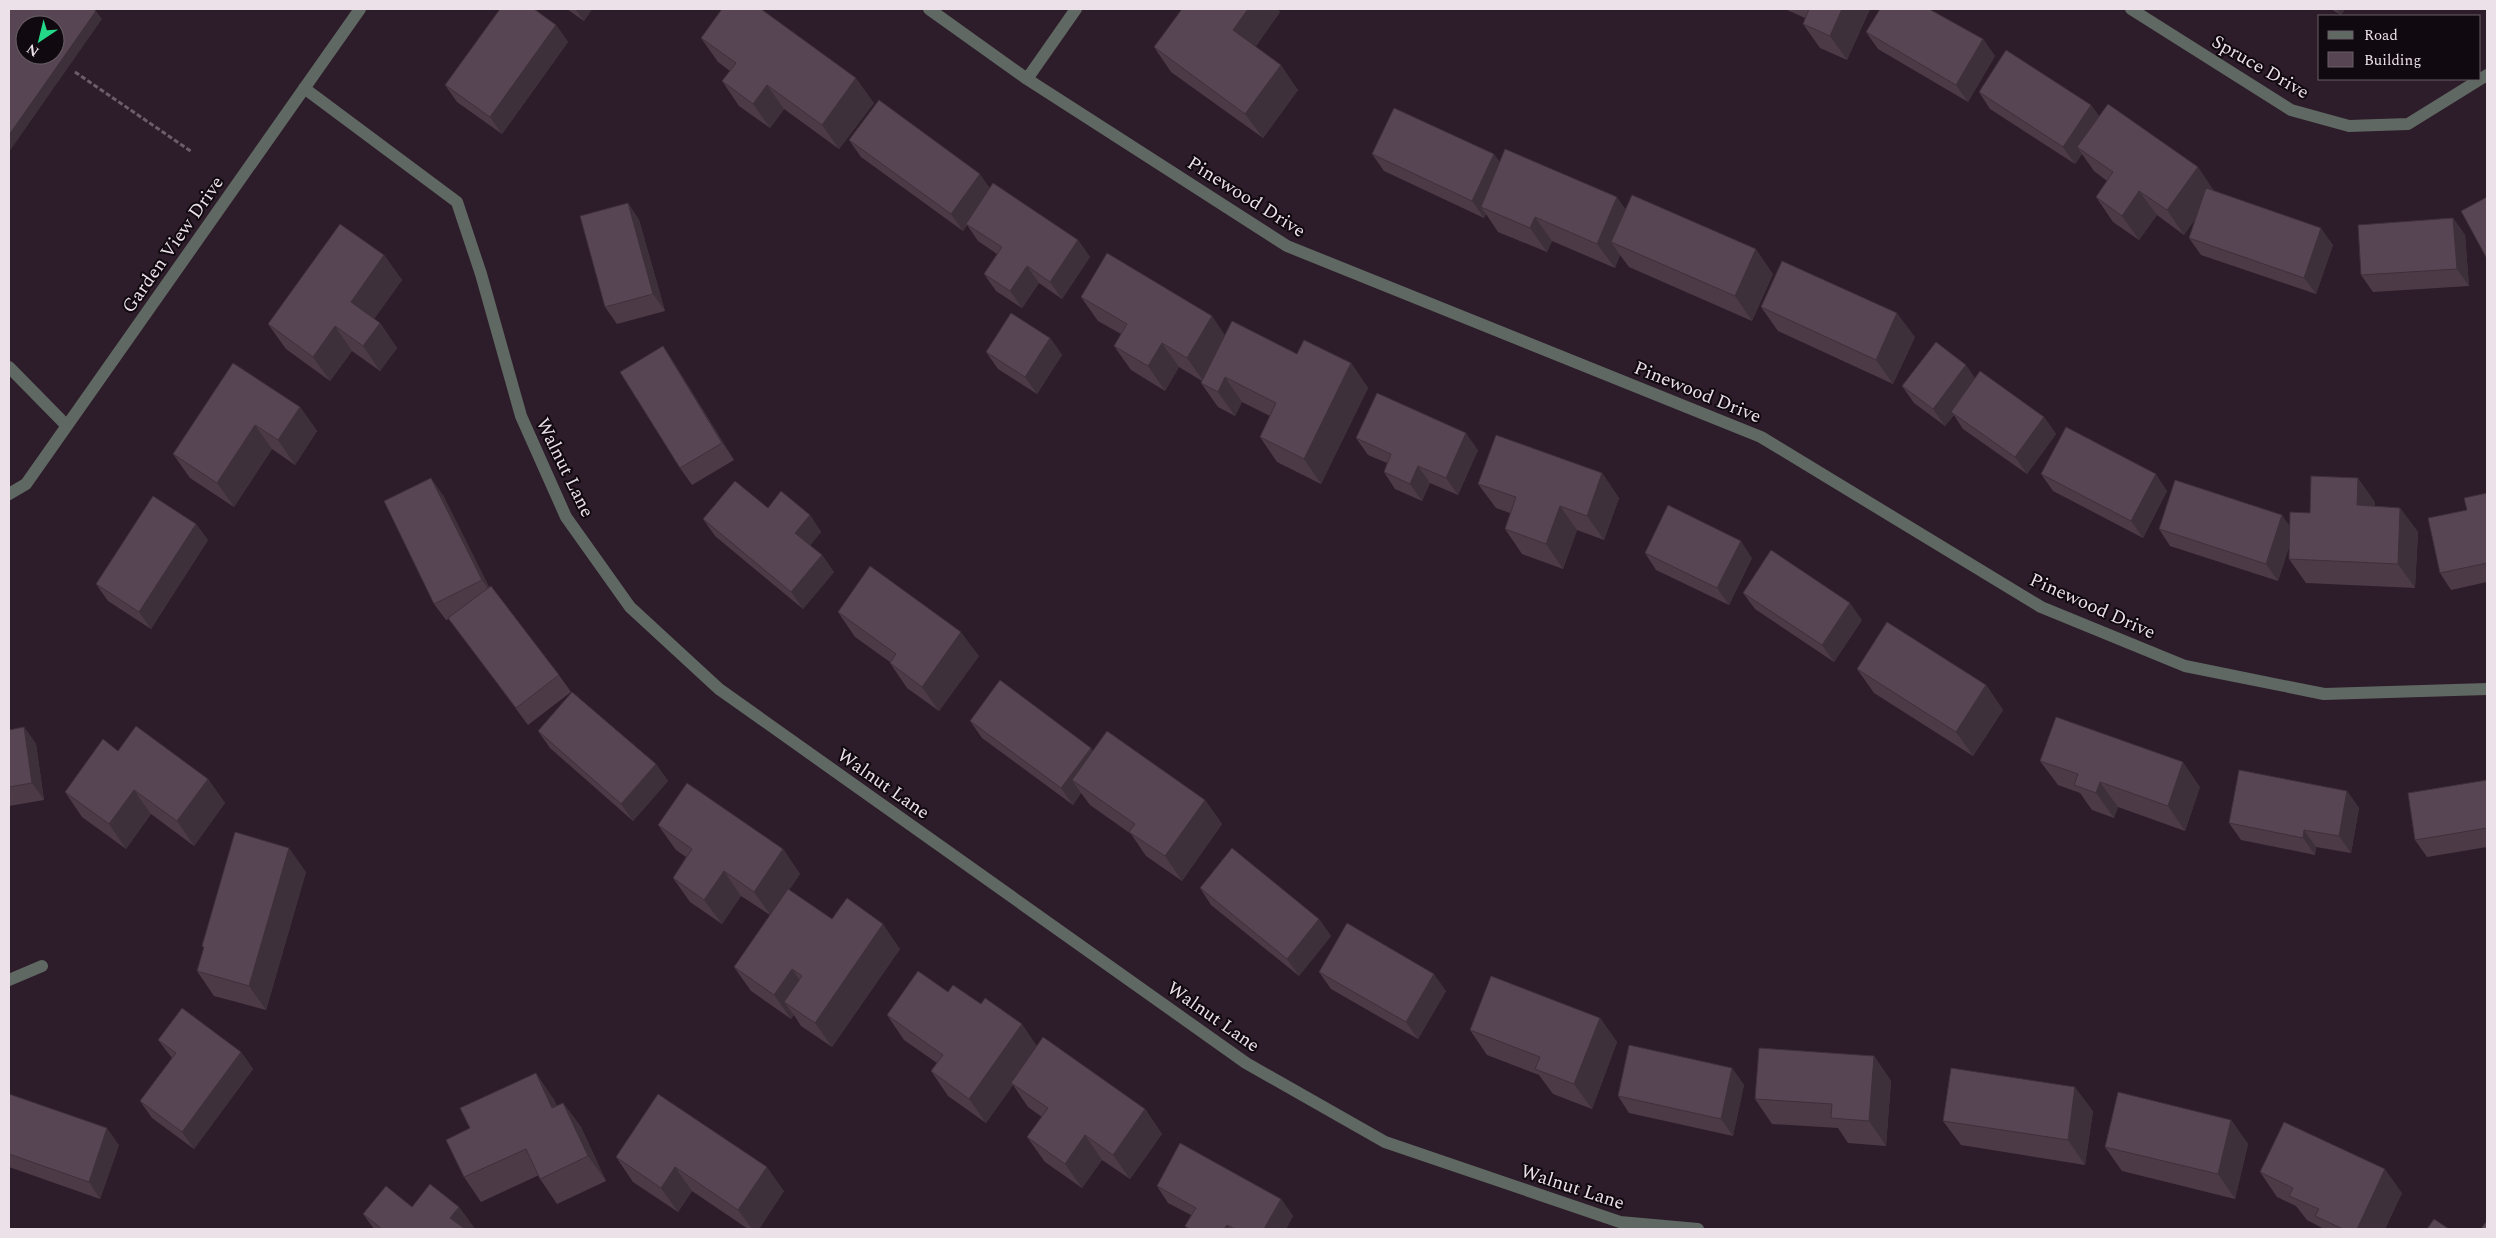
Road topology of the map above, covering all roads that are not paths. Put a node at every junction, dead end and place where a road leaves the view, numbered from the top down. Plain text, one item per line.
1 (360, 9) edge
2 (929, 9) edge
3 (1076, 9) edge
4 (2132, 9) edge
5 (1027, 79) junction
6 (2479, 80) edge
7 (304, 88) junction
8 (9, 367) edge
9 (67, 426) junction
10 (9, 494) edge
11 (2487, 689) edge
12 (42, 966) dead end
13 (9, 980) edge
14 (1698, 1229) edge

1 - 7 street, Garden View Drive
2 - 5 street, Pinewood Drive
3 - 5 street
4 - 6 street, Spruce Drive
5 - 11 street, Pinewood Drive
7 - 9 street, Garden View Drive
7 - 14 street, Walnut Lane
8 - 9 street
9 - 10 street, Garden View Drive
12 - 13 street

